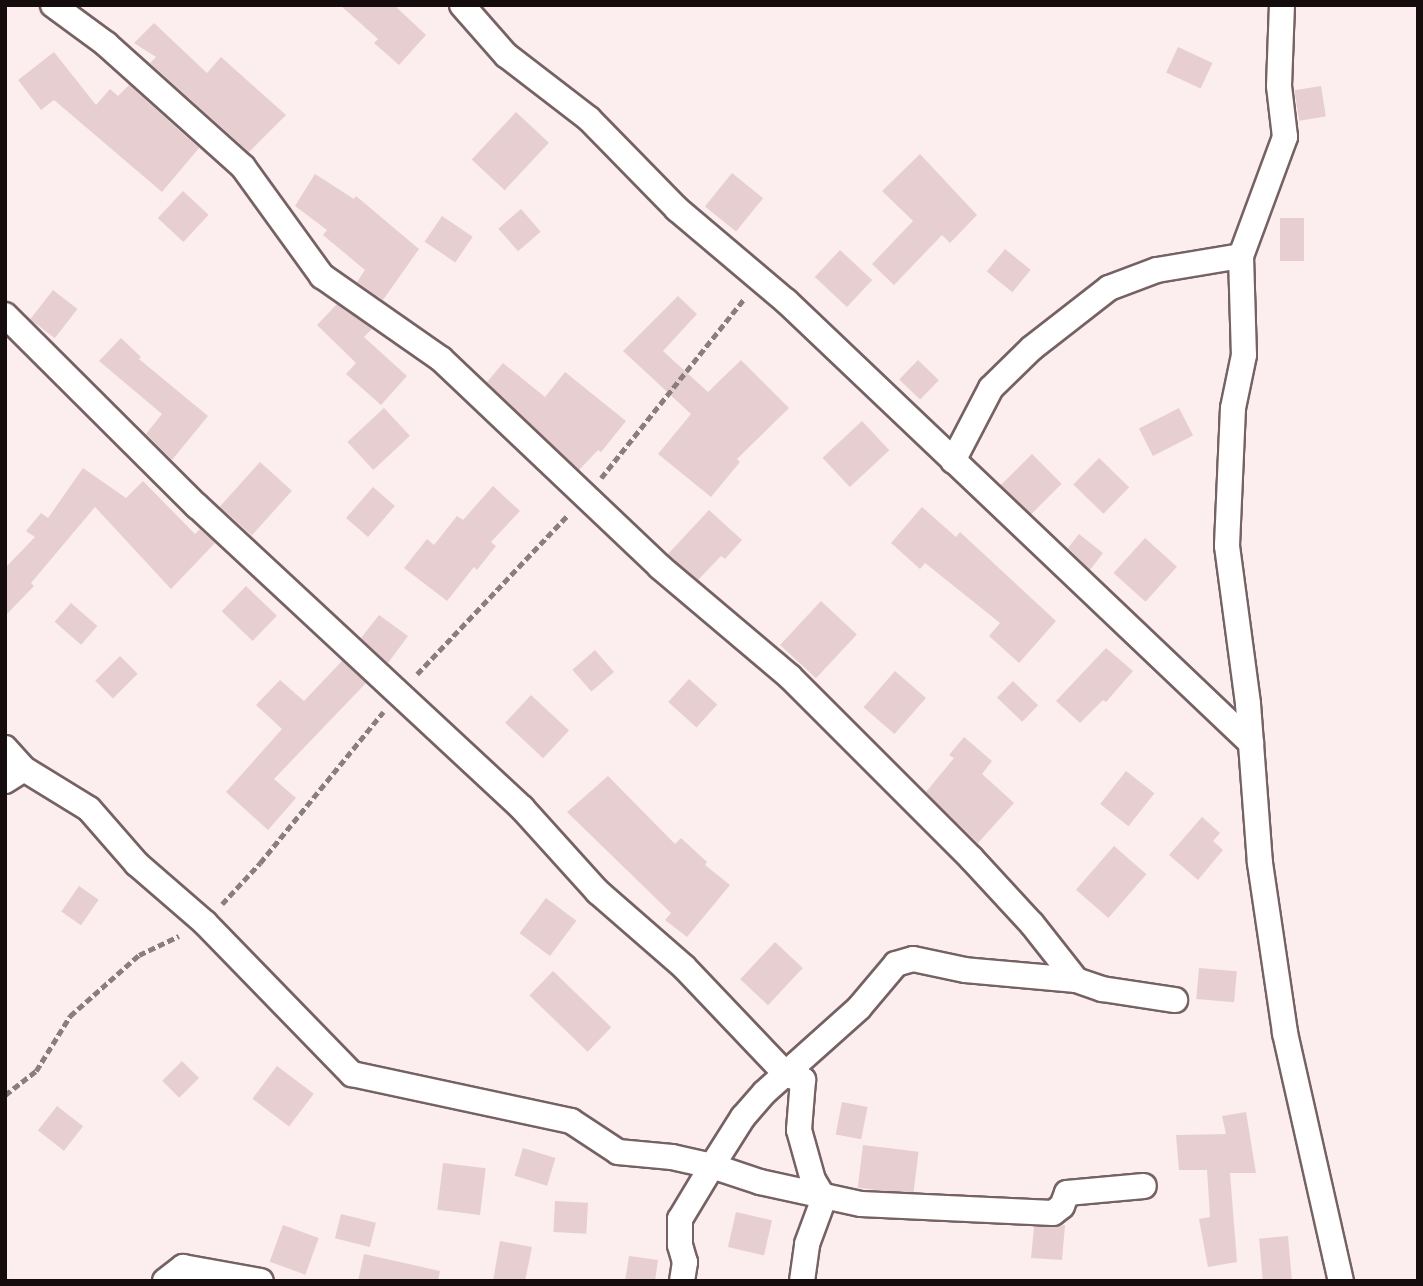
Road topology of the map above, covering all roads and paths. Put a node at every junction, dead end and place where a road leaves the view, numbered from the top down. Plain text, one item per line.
1 (53, 5) edge
2 (462, 5) edge
3 (1282, 5) edge
4 (1241, 256) junction
5 (5, 315) edge
6 (953, 461) junction
7 (1251, 743) junction
8 (5, 748) edge
9 (15, 775) edge
10 (1076, 980) junction
11 (1175, 1000) dead end
12 (787, 1075) junction
13 (712, 1166) junction
14 (1144, 1186) dead end
15 (824, 1198) junction
16 (165, 1281) edge
17 (261, 1281) edge
18 (682, 1281) edge
19 (802, 1281) edge
20 (1341, 1281) edge

1 - 10 street
2 - 6 street
3 - 4 street
4 - 6 street
4 - 7 street
5 - 12 street
6 - 7 street
7 - 20 street
8 - 9 street
9 - 13 street
10 - 11 street
10 - 12 street
12 - 13 street
12 - 15 street
13 - 15 street
13 - 18 street
14 - 15 street
15 - 19 street
16 - 17 street

